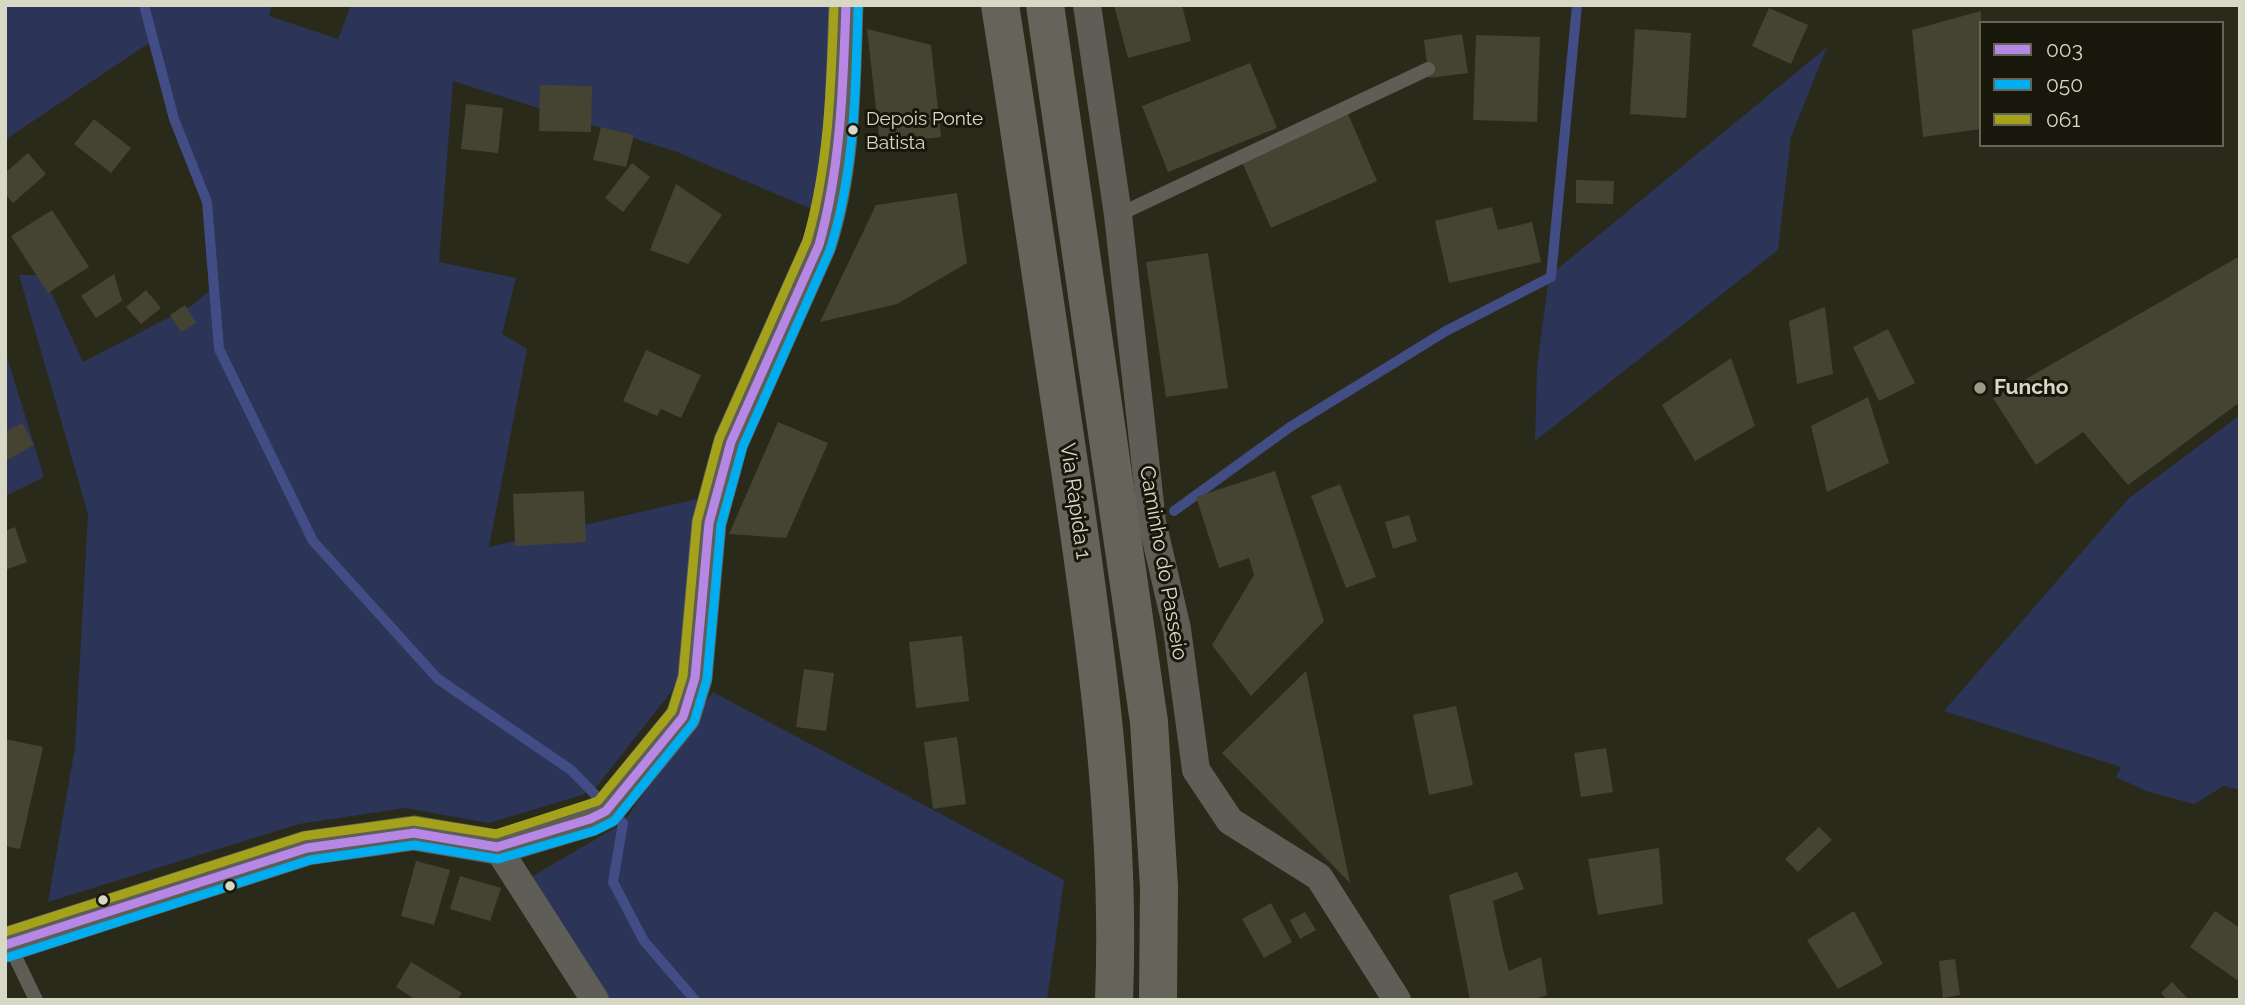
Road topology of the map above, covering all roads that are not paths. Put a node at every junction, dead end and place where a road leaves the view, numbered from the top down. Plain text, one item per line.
1 (846, 5) edge
2 (1000, 5) edge
3 (1045, 5) edge
4 (1087, 5) edge
5 (1428, 69) dead end
6 (1118, 215) junction
7 (498, 847) junction
8 (7, 944) edge
9 (36, 1000) edge
10 (595, 1000) edge
11 (1114, 1000) edge
12 (1158, 1000) edge
13 (1397, 1000) edge

1 - 7 street
2 - 11 highway, Via Rápida 1
3 - 12 highway, Via Rápida 1
4 - 6 street, Caminho do Passeio
5 - 6 lane
6 - 13 street, Caminho do Passeio
7 - 8 street
7 - 10 street
8 - 9 lane

